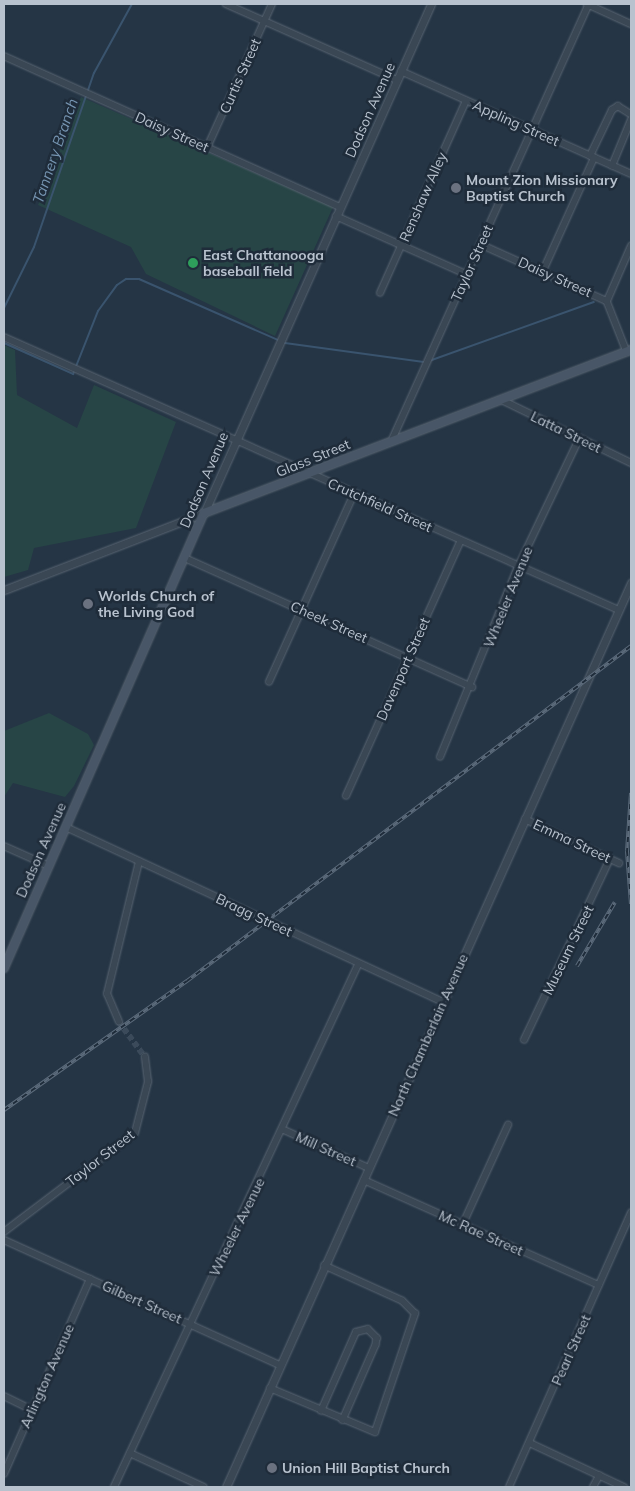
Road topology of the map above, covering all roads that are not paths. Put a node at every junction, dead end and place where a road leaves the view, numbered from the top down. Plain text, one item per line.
1 (226, 4) edge
2 (272, 4) edge
3 (432, 4) edge
4 (588, 4) edge
5 (264, 21) junction
6 (631, 24) edge
7 (4, 56) edge
8 (401, 71) junction
9 (397, 80) junction
10 (466, 100) junction
11 (631, 114) edge
12 (631, 120) edge
13 (532, 130) junction
14 (207, 148) junction
15 (592, 157) junction
16 (612, 166) junction
17 (631, 174) edge
18 (340, 207) junction
19 (336, 216) junction
20 (480, 244) junction
21 (401, 245) junction
22 (631, 246) edge
23 (543, 271) junction
24 (466, 274) junction
25 (380, 293) dead end
26 (606, 300) junction
27 (4, 337) edge
28 (629, 351) edge
29 (502, 400) junction
30 (579, 439) junction
31 (234, 440) junction
32 (392, 440) junction
33 (631, 463) edge
34 (309, 474) junction
35 (354, 494) junction
36 (204, 513) junction
37 (460, 542) junction
38 (185, 558) junction
39 (518, 567) junction
40 (631, 584) edge
41 (4, 590) edge
42 (302, 610) junction
43 (619, 610) junction
44 (408, 658) junction
45 (269, 682) dead end
46 (472, 687) junction
47 (440, 757) dead end
48 (346, 796) dead end
49 (525, 819) junction
50 (66, 827) junction
51 (4, 846) edge
52 (610, 859) junction
53 (139, 862) junction
54 (619, 863) dead end
55 (47, 865) junction
56 (358, 965) junction
57 (4, 968) edge
58 (443, 1002) junction
59 (119, 1022) tunnel mouth
60 (524, 1040) dead end
61 (145, 1057) tunnel mouth
62 (508, 1125) dead end
63 (284, 1130) junction
64 (369, 1168) junction
65 (364, 1180) junction
66 (631, 1213) edge
67 (462, 1226) junction
68 (4, 1232) edge
69 (4, 1240) edge
70 (325, 1266) junction
71 (90, 1279) junction
72 (599, 1285) junction
73 (190, 1325) junction
74 (279, 1365) junction
75 (270, 1388) junction
76 (4, 1396) edge
77 (33, 1410) junction
78 (322, 1411) junction
79 (343, 1420) junction
80 (530, 1443) junction
81 (130, 1453) junction
82 (4, 1474) edge
83 (599, 1476) junction
84 (114, 1487) edge
85 (204, 1487) edge
86 (226, 1487) edge
87 (509, 1487) edge
88 (594, 1487) edge
89 (624, 1487) edge

1 - 5 street
2 - 5 street, Curtis Street
3 - 8 street, Dodson Avenue
4 - 6 street
4 - 13 street, Taylor Street
5 - 9 street
5 - 14 street, Curtis Street
7 - 14 street, Daisy Street
8 - 9 street, Dodson Avenue
8 - 10 street, Appling Street
9 - 18 street, Dodson Avenue
10 - 13 street, Appling Street
10 - 21 street, Renshaw Alley
11 - 15 street
12 - 16 street
13 - 15 street, Appling Street
13 - 20 street, Taylor Street
14 - 18 street, Daisy Street
15 - 16 street, Appling Street
15 - 23 street
16 - 17 street, Appling Street
18 - 19 street, Dodson Avenue
19 - 21 street
19 - 31 street, Dodson Avenue
20 - 23 street, Daisy Street
20 - 24 street, Taylor Street
21 - 24 street
21 - 25 street, Renshaw Alley
22 - 26 street
23 - 26 street, Daisy Street
24 - 32 street, Taylor Street
26 - 28 street, Daisy Street
27 - 31 street, Crutchfield Street
28 - 29 main road, Glass Street
29 - 30 street, Latta Street
29 - 32 main road, Glass Street
30 - 33 street, Latta Street
30 - 39 street, Wheeler Avenue
31 - 34 street, Crutchfield Street
31 - 36 street, Dodson Avenue
32 - 34 main road, Glass Street
34 - 35 street, Crutchfield Street
34 - 36 main road, Glass Street
35 - 37 street, Crutchfield Street
35 - 42 street
36 - 38 main road, Dodson Avenue
36 - 41 street, Glass Street
37 - 39 street, Crutchfield Street
37 - 44 street, Davenport Street
38 - 42 street, Cheek Street
38 - 50 main road, Dodson Avenue
39 - 43 street, Crutchfield Street
39 - 46 street, Wheeler Avenue
40 - 43 street, North Chamberlain Avenue
42 - 44 street, Cheek Street
42 - 45 street
43 - 49 street, North Chamberlain Avenue
44 - 46 street, Cheek Street
44 - 48 street, Davenport Street
46 - 47 street, Wheeler Avenue
49 - 52 street, Emma Street
49 - 58 street, North Chamberlain Avenue
50 - 53 street, Bragg Street
50 - 55 main road, Dodson Avenue
51 - 55 street
52 - 54 street, Emma Street
52 - 60 street, Museum Street
53 - 56 street, Bragg Street
53 - 59 street
55 - 57 main road, Dodson Avenue
56 - 58 street, Bragg Street
56 - 63 street, Wheeler Avenue
58 - 64 street, North Chamberlain Avenue
61 - 68 street, Taylor Street
62 - 67 street
63 - 64 street, Mill Street
63 - 73 street, Wheeler Avenue
64 - 65 street, North Chamberlain Avenue
65 - 67 street, Mc Rae Street
65 - 70 street, North Chamberlain Avenue
66 - 72 street, Pearl Street
67 - 72 street, Mc Rae Street
69 - 71 street, Gilbert Street
70 - 74 street, North Chamberlain Avenue
70 - 79 street
71 - 73 street, Gilbert Street
71 - 77 street, Arlington Avenue
72 - 80 street, Pearl Street
73 - 74 street, Gilbert Street
73 - 81 street, Wheeler Avenue
74 - 75 street, North Chamberlain Avenue
75 - 78 street
75 - 86 street, North Chamberlain Avenue
76 - 77 street
77 - 82 street, Arlington Avenue
78 - 79 street
78 - 79 street
80 - 83 street
80 - 87 street, Pearl Street
81 - 84 street, Wheeler Avenue
81 - 85 street
83 - 88 street
83 - 89 street

